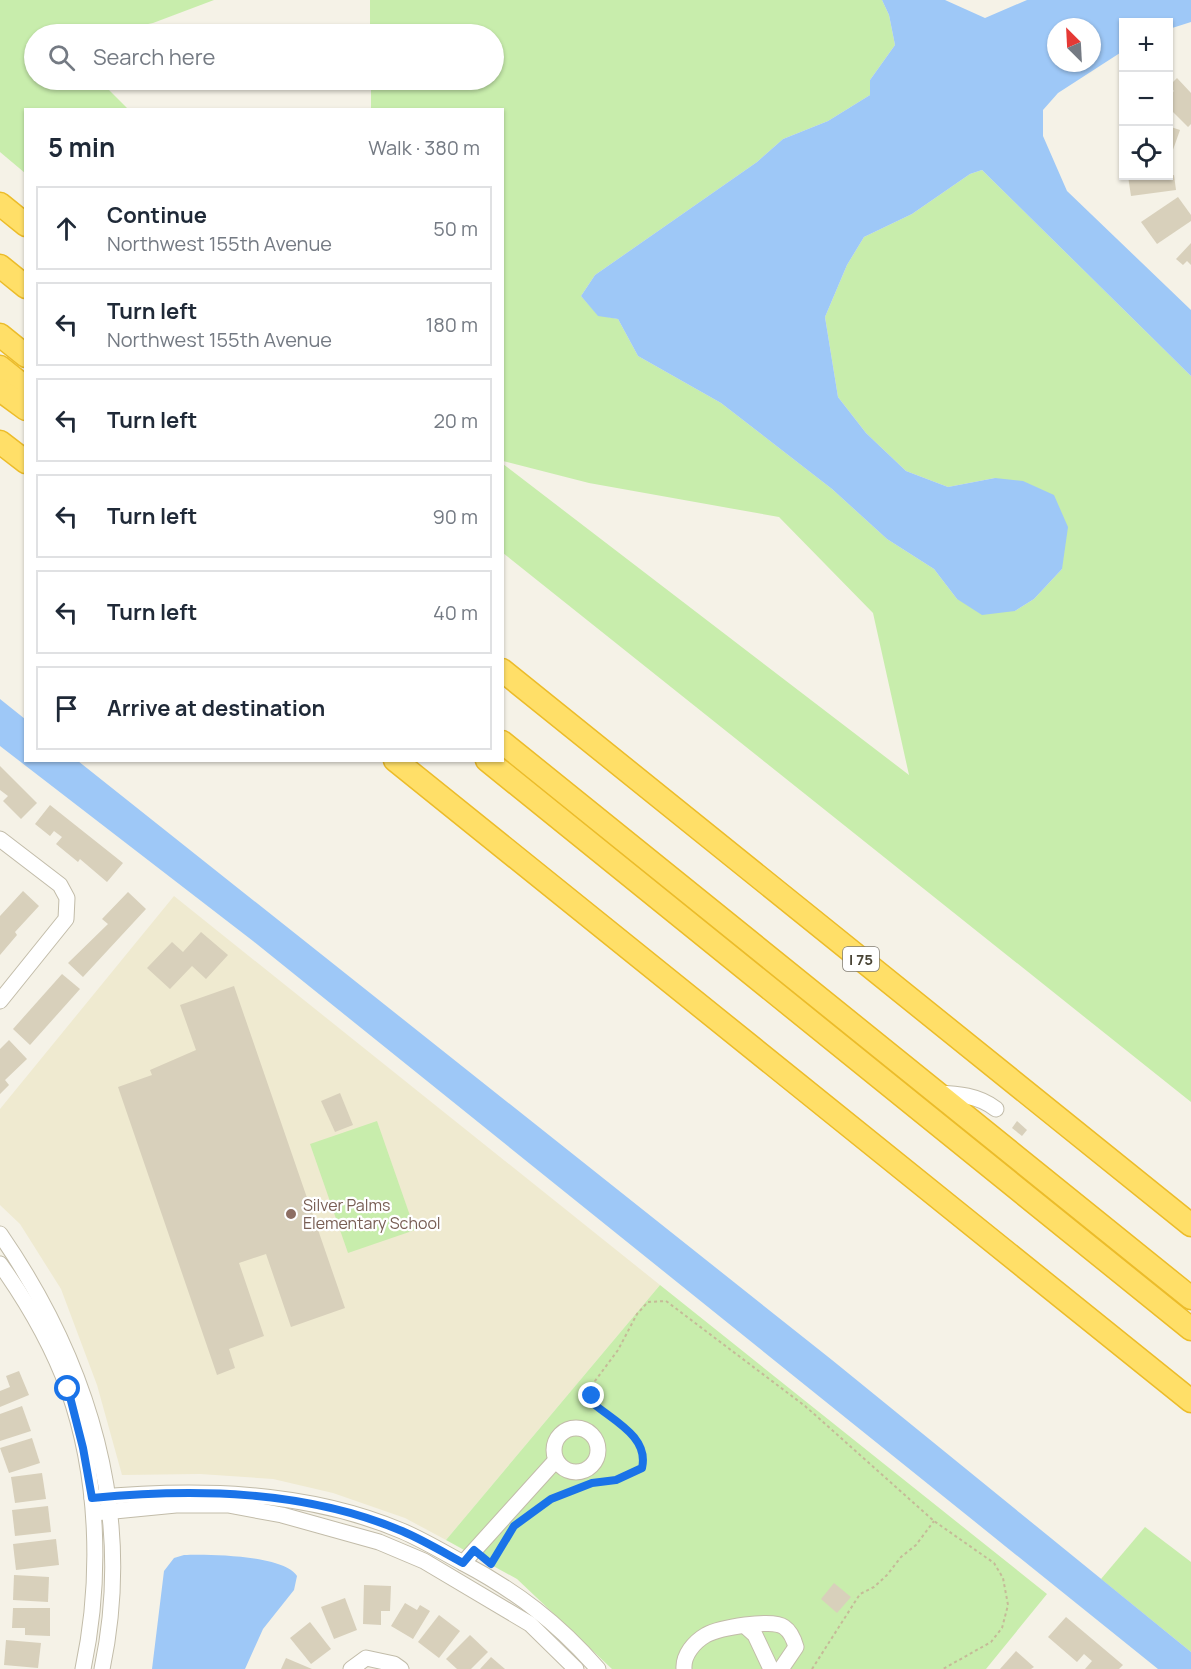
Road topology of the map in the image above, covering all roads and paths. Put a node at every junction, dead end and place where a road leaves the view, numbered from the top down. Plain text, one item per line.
1 (0, 204) edge
2 (24, 223) edge
3 (0, 266) edge
4 (24, 285) edge
5 (0, 335) edge
6 (24, 354) edge
7 (0, 367) edge
8 (24, 386) edge
9 (0, 390) edge
10 (24, 408) edge
11 (0, 442) edge
12 (0, 451) edge
13 (24, 460) edge
14 (24, 468) edge
15 (504, 664) edge
16 (504, 672) edge
17 (531, 693) junction
18 (504, 744) edge
19 (397, 762) edge
20 (489, 762) edge
21 (0, 839) edge
22 (0, 1001) edge
23 (936, 1093) junction
24 (996, 1109) dead end
25 (1191, 1225) edge
26 (0, 1234) edge
27 (0, 1264) edge
28 (1191, 1298) edge
29 (1191, 1329) edge
30 (1191, 1401) edge
31 (556, 1460) dead end
32 (109, 1504) junction
33 (93, 1506) junction
34 (934, 1521) junction
35 (474, 1550) junction
36 (463, 1563) junction
37 (745, 1626) junction
38 (83, 1669) edge
39 (102, 1669) edge
40 (351, 1669) edge
41 (401, 1669) edge
42 (576, 1669) edge
43 (598, 1669) edge
44 (684, 1669) edge
45 (771, 1669) edge
46 (781, 1669) edge
47 (812, 1669) edge
48 (943, 1669) edge

1 - 2 highway
3 - 4 highway
5 - 6 highway
7 - 8 highway
9 - 10 highway
11 - 13 highway
12 - 14 highway
15 - 17 highway
16 - 17 highway, I 75
17 - 25 highway, I 75
18 - 23 highway
19 - 30 highway
20 - 29 highway
21 - 22 street
23 - 24 street
23 - 28 highway
26 - 32 street
27 - 33 street
31 - 35 street
32 - 33 street
32 - 36 street
32 - 39 street
32 - 42 street
33 - 38 street
34 - 35 path
34 - 47 path
34 - 48 path
35 - 36 street
36 - 43 street
37 - 44 street
37 - 45 street
37 - 46 street
40 - 41 street

